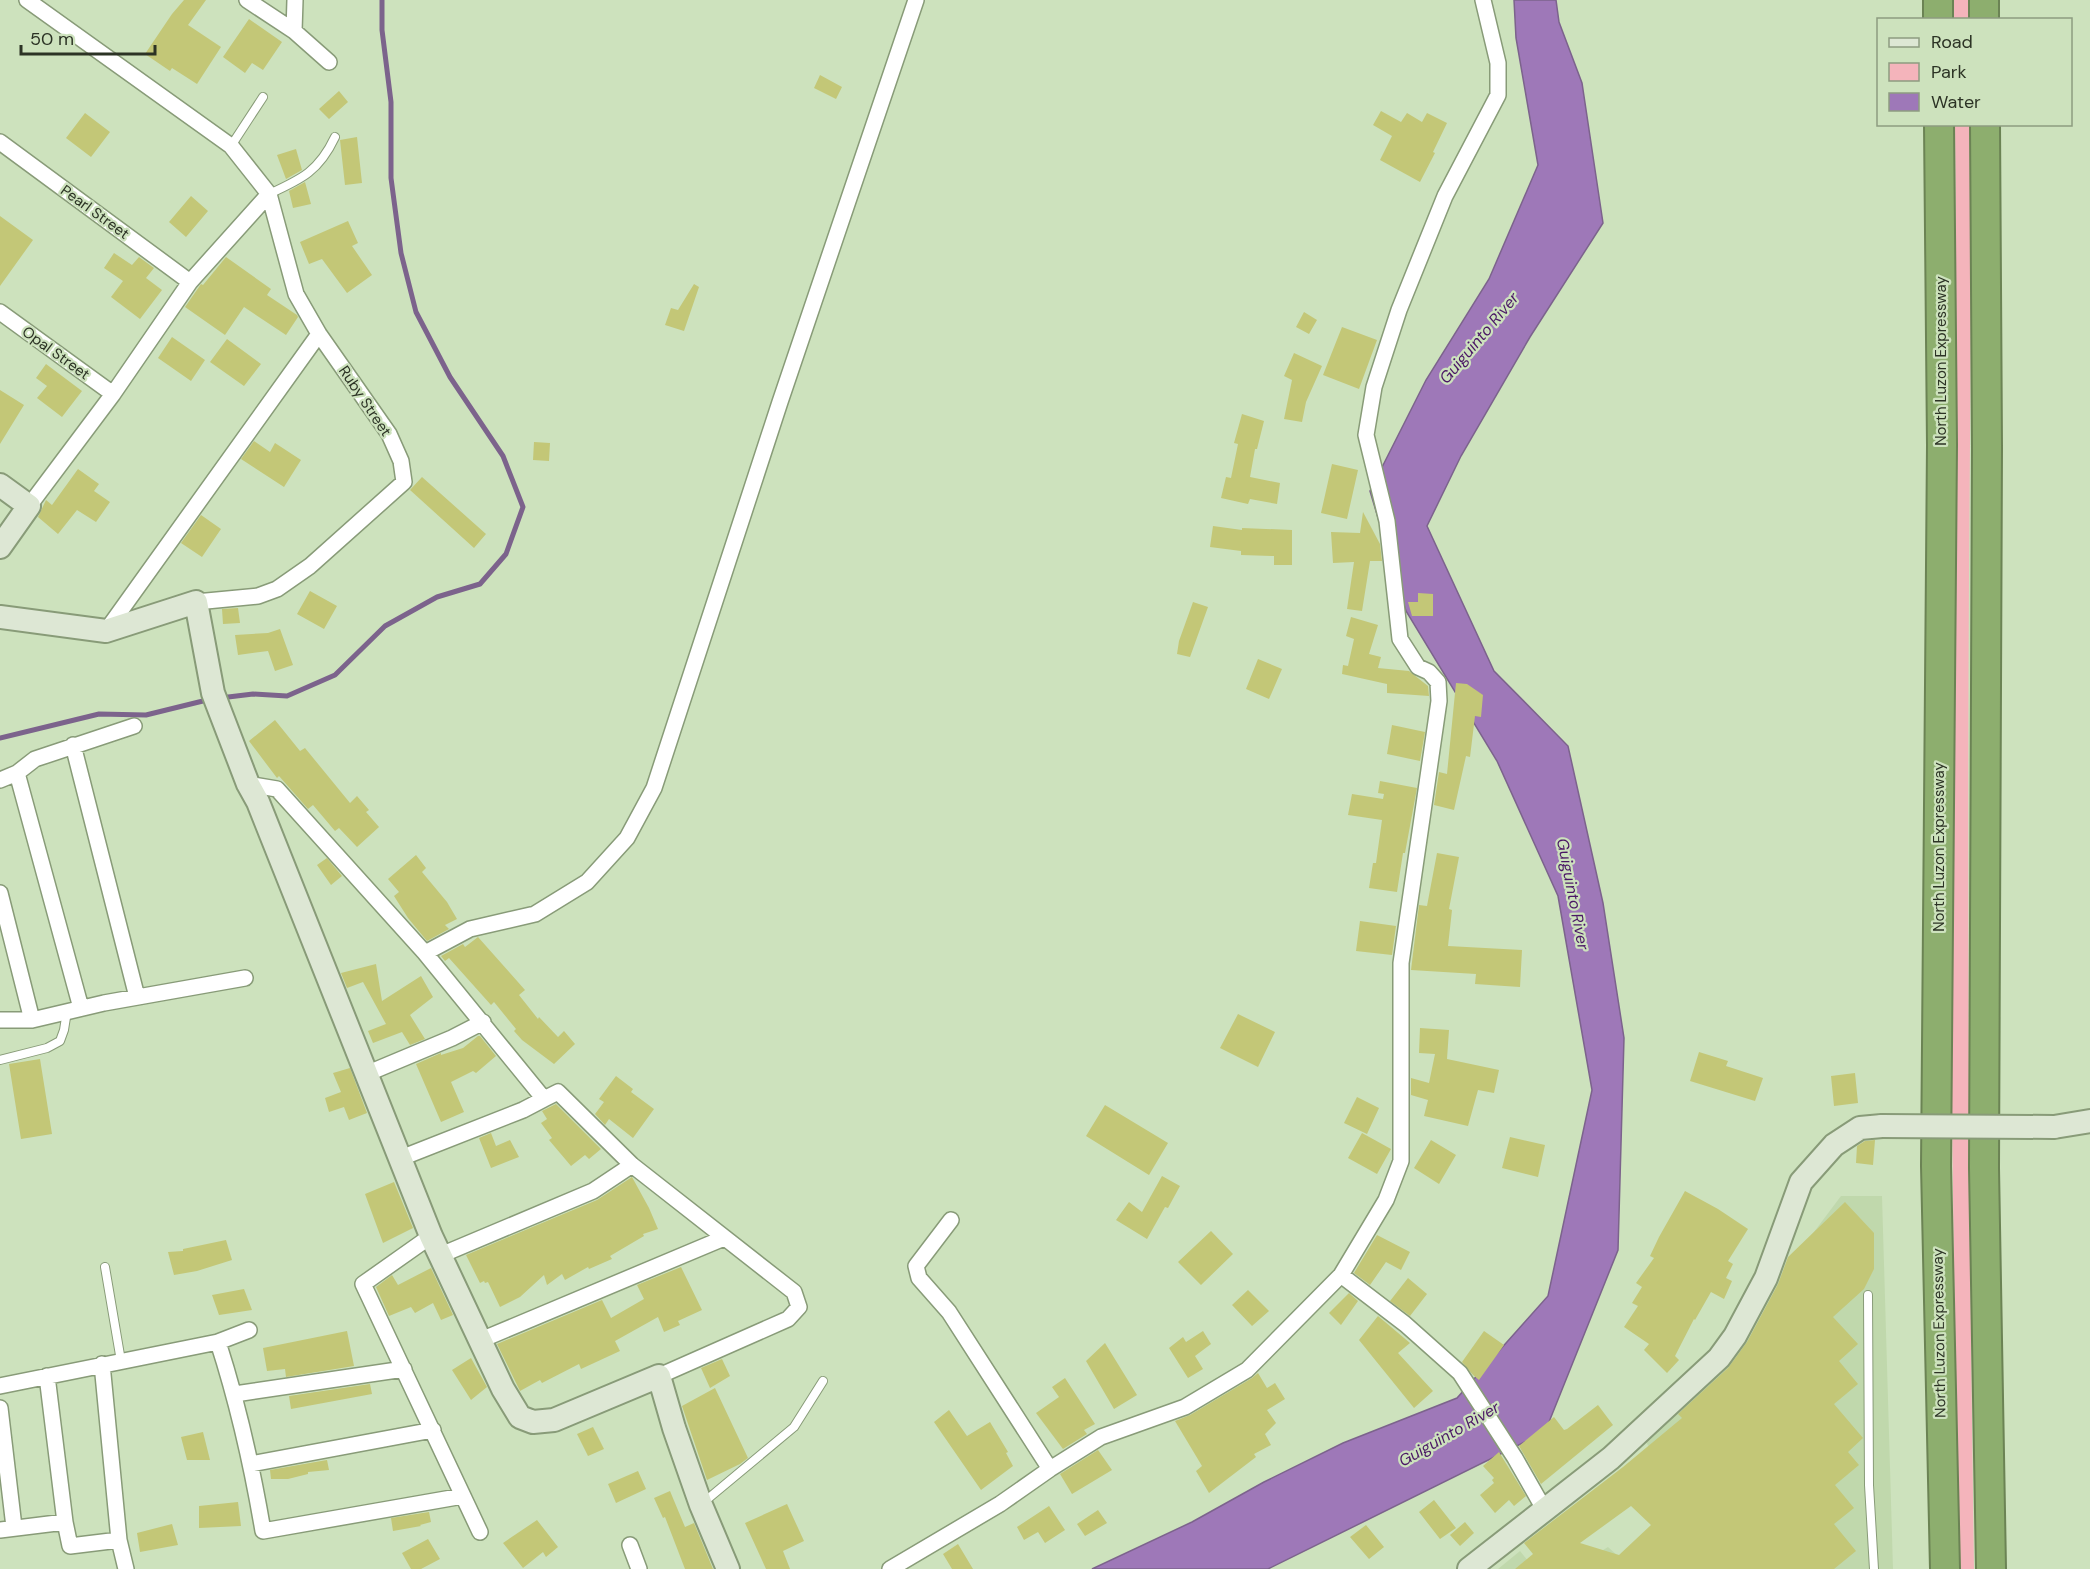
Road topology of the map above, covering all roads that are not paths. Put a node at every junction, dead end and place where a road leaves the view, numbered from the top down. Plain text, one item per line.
1 (27, 0) edge
2 (247, 0) edge
3 (295, 0) edge
4 (916, 0) edge
5 (1483, 0) edge
6 (1938, 0) edge
7 (1984, 0) edge
8 (1938, 18) edge
9 (1984, 18) edge
10 (294, 31) junction
11 (329, 62) dead end
12 (263, 97) dead end
13 (1939, 126) edge
14 (1985, 126) edge
15 (335, 136) dead end
16 (0, 142) edge
17 (231, 146) junction
18 (269, 194) junction
19 (190, 282) junction
20 (0, 312) edge
21 (319, 334) junction
22 (113, 394) junction
23 (0, 485) edge
24 (29, 506) junction
25 (0, 547) edge
26 (196, 602) junction
27 (0, 617) edge
28 (106, 631) junction
29 (134, 726) dead end
30 (73, 745) junction
31 (17, 773) junction
32 (0, 780) edge
33 (248, 784) junction
34 (0, 893) edge
35 (425, 953) junction
36 (245, 978) dead end
37 (137, 997) junction
38 (74, 1010) junction
39 (0, 1020) edge
40 (32, 1020) junction
41 (483, 1022) junction
42 (0, 1060) edge
43 (366, 1074) junction
44 (544, 1099) junction
45 (2090, 1121) edge
46 (402, 1158) junction
47 (632, 1165) junction
48 (951, 1220) dead end
49 (724, 1239) junction
50 (436, 1246) junction
51 (105, 1267) dead end
52 (1341, 1275) junction
53 (1868, 1295) dead end
54 (249, 1330) dead end
55 (481, 1340) junction
56 (218, 1342) junction
57 (121, 1361) junction
58 (102, 1364) junction
59 (404, 1369) junction
60 (47, 1376) junction
61 (659, 1376) junction
62 (823, 1382) dead end
63 (0, 1386) edge
64 (235, 1394) junction
65 (0, 1408) edge
66 (433, 1430) junction
67 (251, 1464) junction
68 (1050, 1469) junction
69 (464, 1496) junction
70 (701, 1505) junction
71 (1544, 1509) junction
72 (65, 1522) junction
73 (7, 1528) edge
74 (480, 1532) dead end
75 (119, 1540) junction
76 (630, 1545) dead end
77 (126, 1569) edge
78 (639, 1569) edge
79 (728, 1569) edge
80 (890, 1569) edge
81 (1469, 1569) edge
82 (1874, 1569) edge
83 (1945, 1569) edge
84 (1991, 1569) edge

1 - 17 street, Ruby Street
2 - 10 street
3 - 10 street
4 - 35 street
5 - 52 street
6 - 8 highway
7 - 9 highway
10 - 11 street
12 - 17 lane
13 - 83 highway, North Luzon Expressway
14 - 84 highway
15 - 18 lane
16 - 19 street, Pearl Street
17 - 18 street, Ruby Street
18 - 19 street
18 - 21 street, Ruby Street
19 - 22 street
20 - 22 street, Opal Street
21 - 26 street, Ruby Street
21 - 28 street
22 - 24 street
23 - 24 street
24 - 25 street
26 - 28 street, Ruby Street
26 - 33 street
27 - 28 street, Ruby Street
29 - 30 street
30 - 31 street
30 - 37 street
31 - 32 street
31 - 38 street
33 - 35 street
33 - 43 street
34 - 40 street
35 - 41 street
36 - 37 street
37 - 38 street
38 - 40 street
38 - 42 lane
39 - 40 street
41 - 43 street
41 - 44 street
43 - 46 street
44 - 46 street
44 - 47 street
45 - 71 street, bridge
46 - 50 street
47 - 49 street
47 - 50 street
48 - 68 street
49 - 55 street
49 - 61 street
50 - 55 street
50 - 59 street
51 - 57 lane
52 - 68 street
52 - 71 street
53 - 82 lane
54 - 56 street
55 - 61 street
56 - 57 street
56 - 64 street
57 - 58 street
58 - 60 street
58 - 75 street
59 - 64 street
59 - 66 street
60 - 63 street
60 - 72 street
61 - 70 street
62 - 70 lane
64 - 67 street
65 - 73 street
66 - 67 street
66 - 69 street
67 - 69 street
68 - 80 street
69 - 74 street
70 - 79 street
71 - 81 street
72 - 73 street
72 - 75 street
75 - 77 street
76 - 78 street

